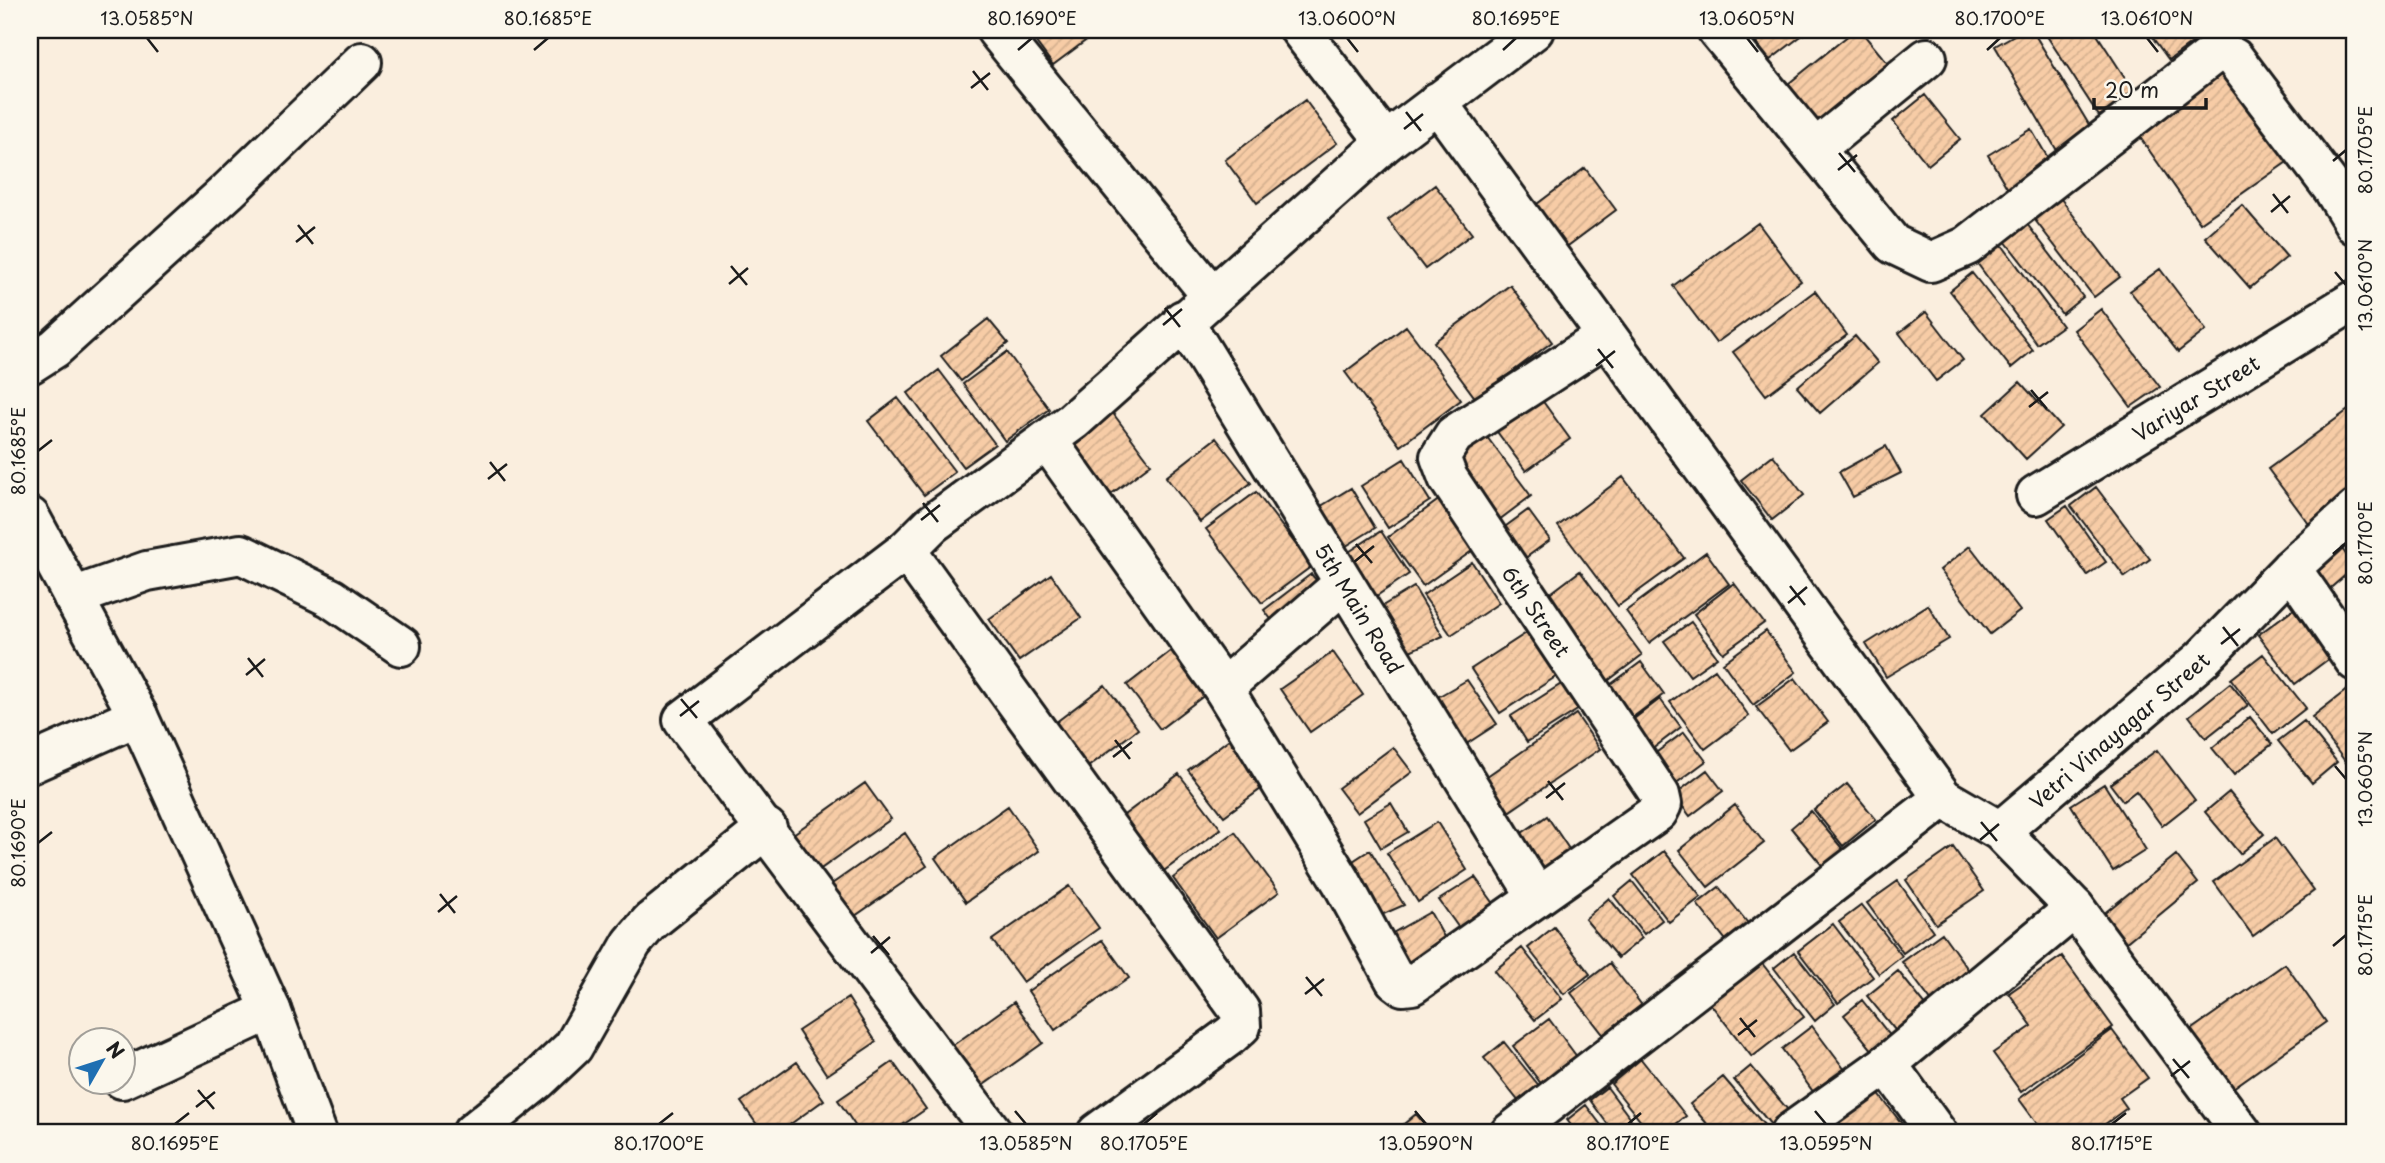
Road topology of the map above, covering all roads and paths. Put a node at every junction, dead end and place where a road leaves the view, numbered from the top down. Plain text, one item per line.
1 (996, 30) edge
2 (1300, 30) edge
3 (1534, 30) edge
4 (1717, 30) edge
5 (1927, 58) dead end
6 (362, 62) dead end
7 (1437, 102) junction
8 (1386, 142) junction
9 (1815, 149) junction
10 (2344, 183) edge
11 (2355, 225) edge
12 (1211, 295) junction
13 (2355, 300) edge
14 (1183, 320) junction
15 (1605, 337) junction
16 (30, 363) edge
17 (1047, 440) junction
18 (2036, 495) dead end
19 (2355, 510) edge
20 (30, 517) edge
21 (906, 550) junction
22 (2291, 568) junction
23 (1344, 583) junction
24 (73, 597) junction
25 (401, 646) dead end
26 (2355, 661) edge
27 (1223, 688) junction
28 (138, 716) junction
29 (30, 764) edge
30 (1943, 798) junction
31 (767, 828) junction
32 (2000, 831) junction
33 (1537, 897) junction
34 (2075, 908) junction
35 (271, 1010) junction
36 (1887, 1064) junction
37 (136, 1073) edge
38 (317, 1133) edge
39 (472, 1133) edge
40 (993, 1133) edge
41 (1097, 1133) edge
42 (1510, 1133) edge
43 (1790, 1133) edge
44 (1937, 1133) edge
45 (2242, 1133) edge

1 - 12 street
2 - 8 street
3 - 7 street
4 - 9 street
5 - 9 street
6 - 16 street
7 - 8 street
7 - 15 street
8 - 12 street
9 - 10 street
10 - 11 street
12 - 14 street
13 - 18 street, Variyar Street
14 - 17 street
14 - 23 street, 5th Main Road
15 - 30 street
15 - 33 street, 6th Street
17 - 21 street
17 - 27 street
19 - 22 street, Vetri Vinayagar Street
20 - 24 street
21 - 31 street
21 - 41 street
22 - 26 street
22 - 32 street, Vetri Vinayagar Street
23 - 27 street
23 - 33 street, 5th Main Road
24 - 25 street
24 - 28 street
27 - 33 street
28 - 29 street
28 - 35 street
30 - 32 street
30 - 42 street
31 - 39 street
31 - 40 street
32 - 34 street
34 - 36 street
34 - 45 street
35 - 37 street
35 - 38 street
36 - 43 street
36 - 44 street

